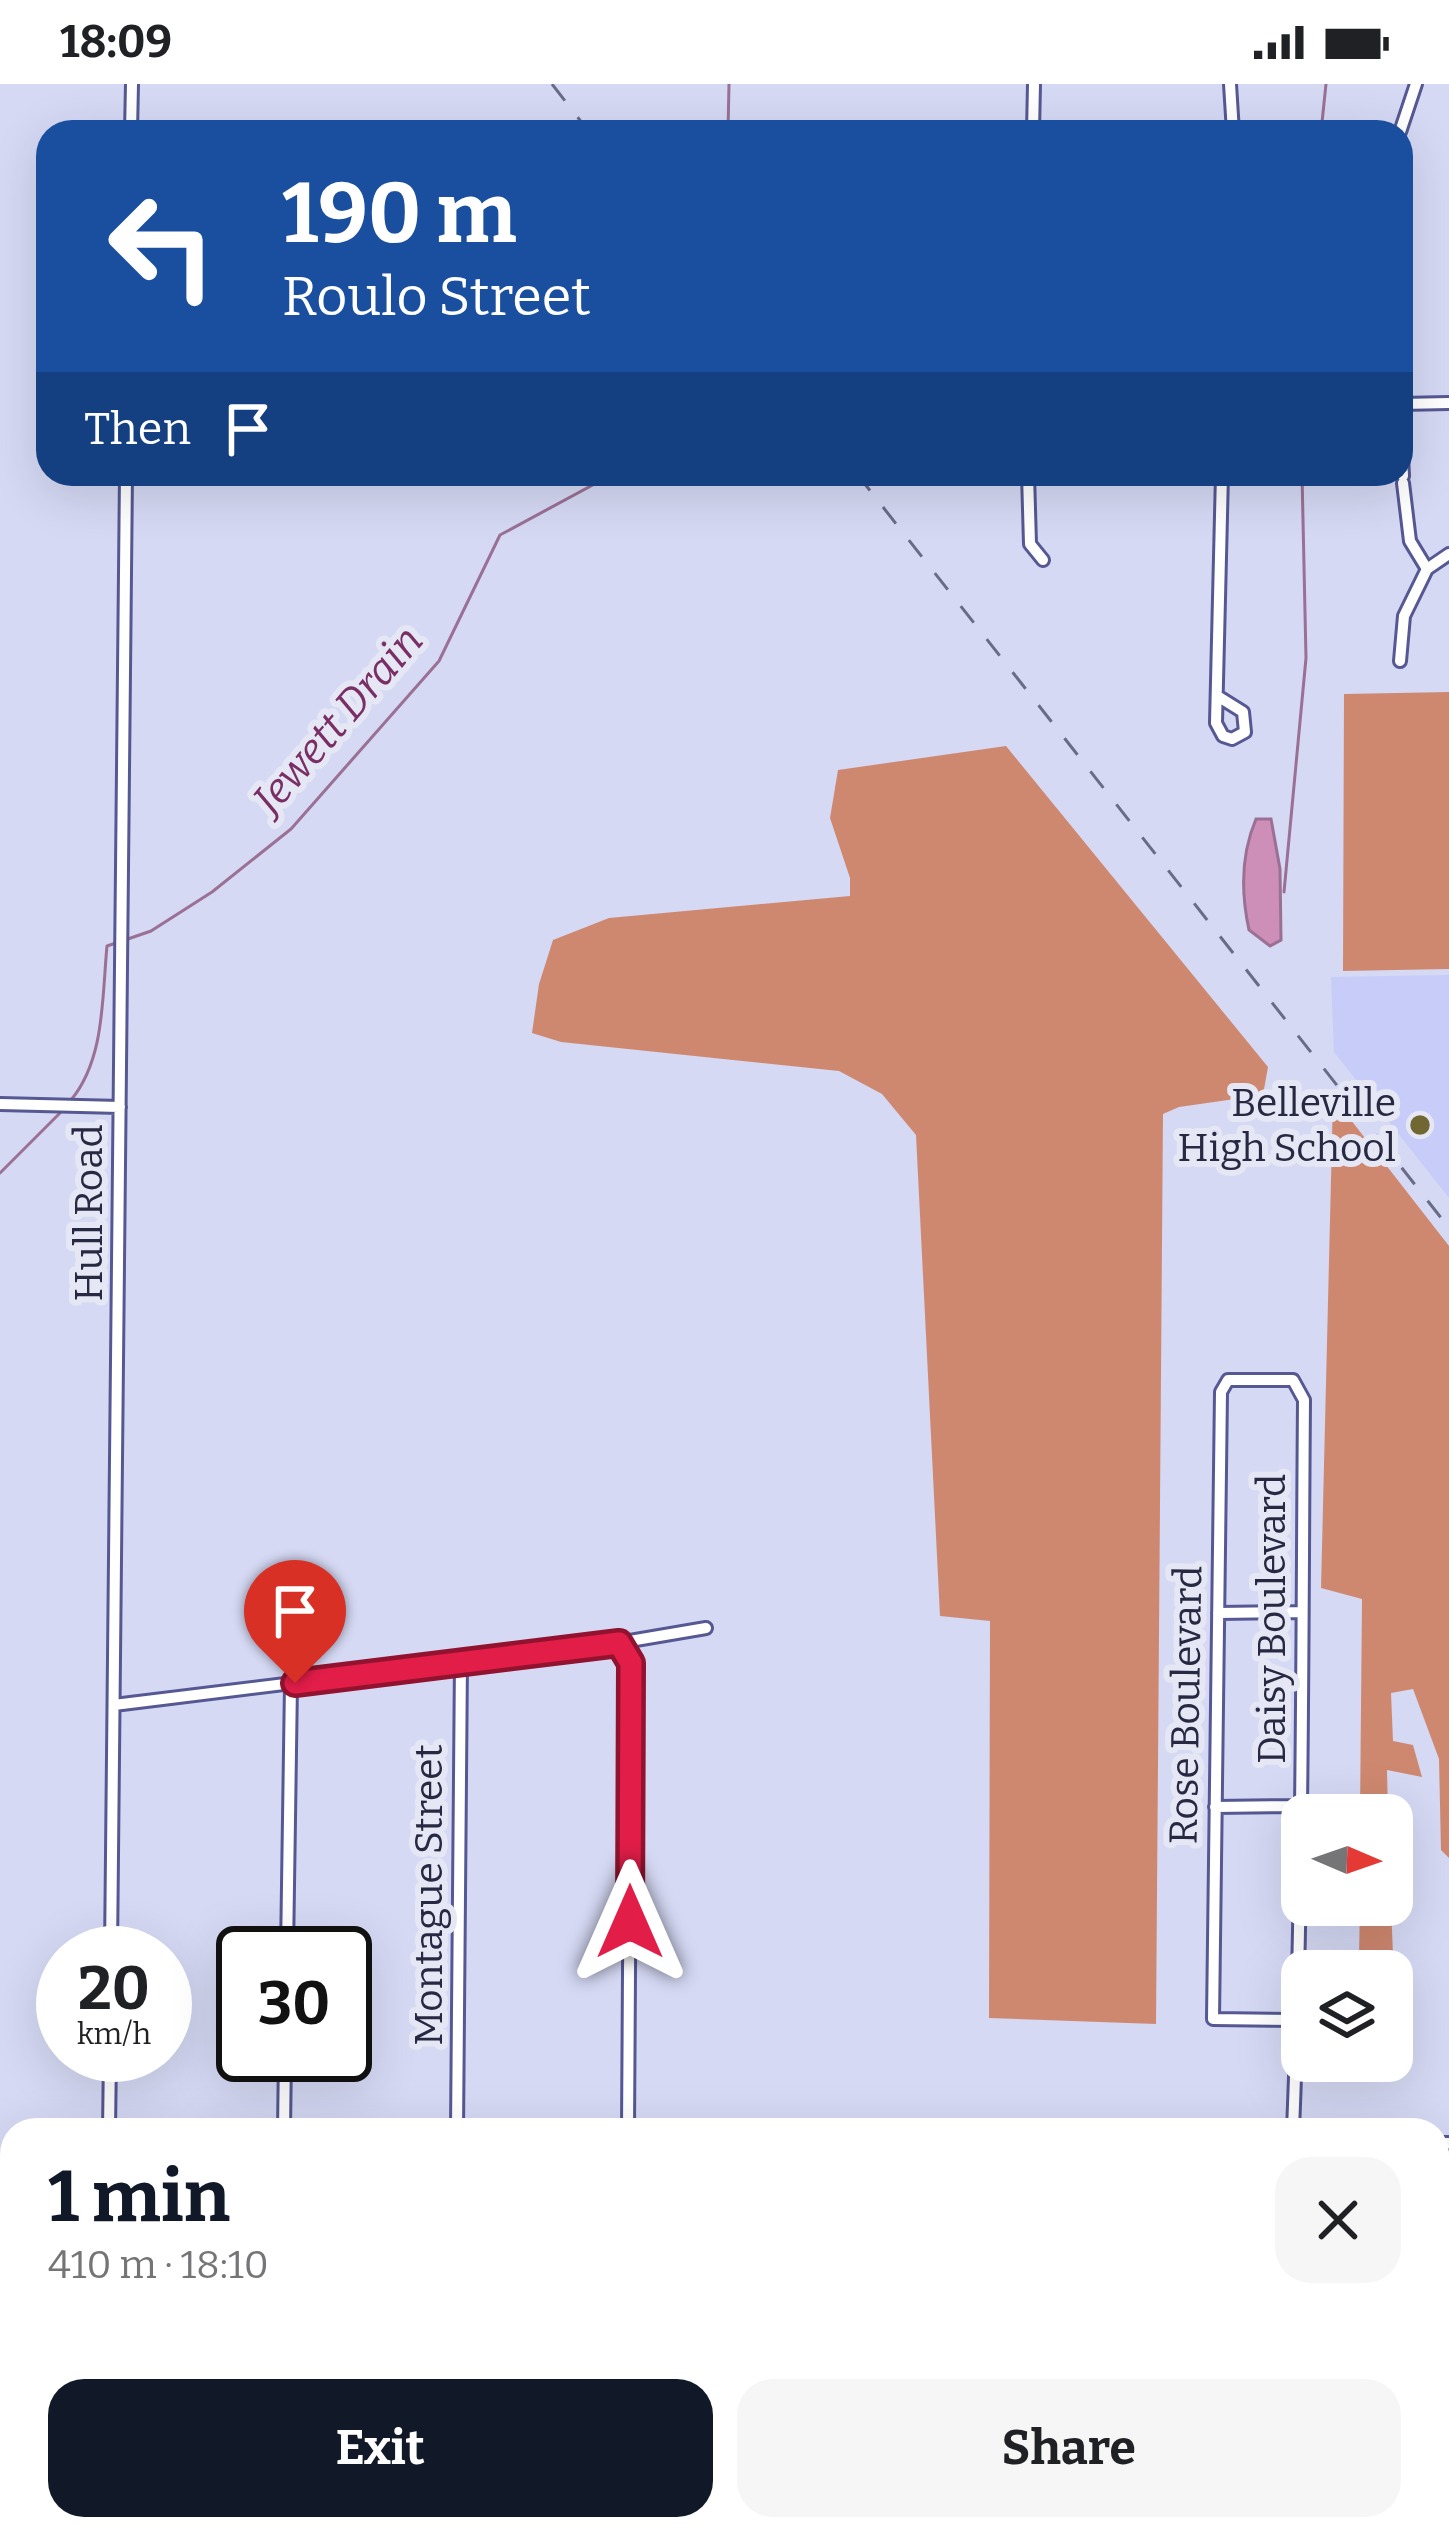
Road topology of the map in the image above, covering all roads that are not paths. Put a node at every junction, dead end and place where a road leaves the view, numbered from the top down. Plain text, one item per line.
1 (132, 84) edge
2 (1034, 84) edge
3 (1230, 84) edge
4 (1416, 84) edge
5 (131, 120) edge
6 (1033, 120) edge
7 (1232, 120) edge
8 (1404, 120) edge
9 (1413, 404) edge
10 (1449, 404) edge
11 (125, 486) edge
12 (1028, 486) edge
13 (1222, 486) edge
14 (1404, 486) edge
15 (1449, 554) edge
16 (1042, 560) dead end
17 (1427, 569) junction
18 (1400, 661) dead end
19 (1219, 697) dead end
20 (0, 1104) edge
21 (120, 1107) junction
22 (1221, 1392) joint
23 (1302, 1612) junction
24 (1218, 1613) junction
25 (706, 1628) dead end
26 (622, 1647) junction
27 (460, 1660) junction
28 (291, 1684) junction
29 (114, 1705) junction
30 (1301, 1794) edge
31 (1281, 1806) edge
32 (1215, 1807) junction
33 (111, 1926) edge
34 (287, 1926) edge
35 (1281, 2020) edge
36 (110, 2082) edge
37 (285, 2082) edge
38 (1295, 2082) edge
39 (109, 2118) edge
40 (284, 2118) edge
41 (457, 2118) edge
42 (628, 2118) edge
43 (1293, 2118) edge

1 - 5 street
2 - 6 street
3 - 7 street
4 - 8 street
9 - 10 street
11 - 21 street, Hull Road
12 - 16 street
13 - 19 street
14 - 17 street
15 - 17 street
17 - 18 street
20 - 21 street
21 - 29 street, Hull Road
22 - 23 street, Daisy Boulevard
22 - 24 street, Rose Boulevard
23 - 24 street
23 - 30 street, Daisy Boulevard
24 - 32 street, Rose Boulevard
25 - 26 street
26 - 27 street
26 - 42 street
27 - 28 street
27 - 41 street, Montague Street
28 - 29 street
28 - 34 street
29 - 33 street, Hull Road
31 - 32 street
32 - 35 street, Rose Boulevard
36 - 39 street
37 - 40 street
38 - 43 street, Daisy Boulevard

